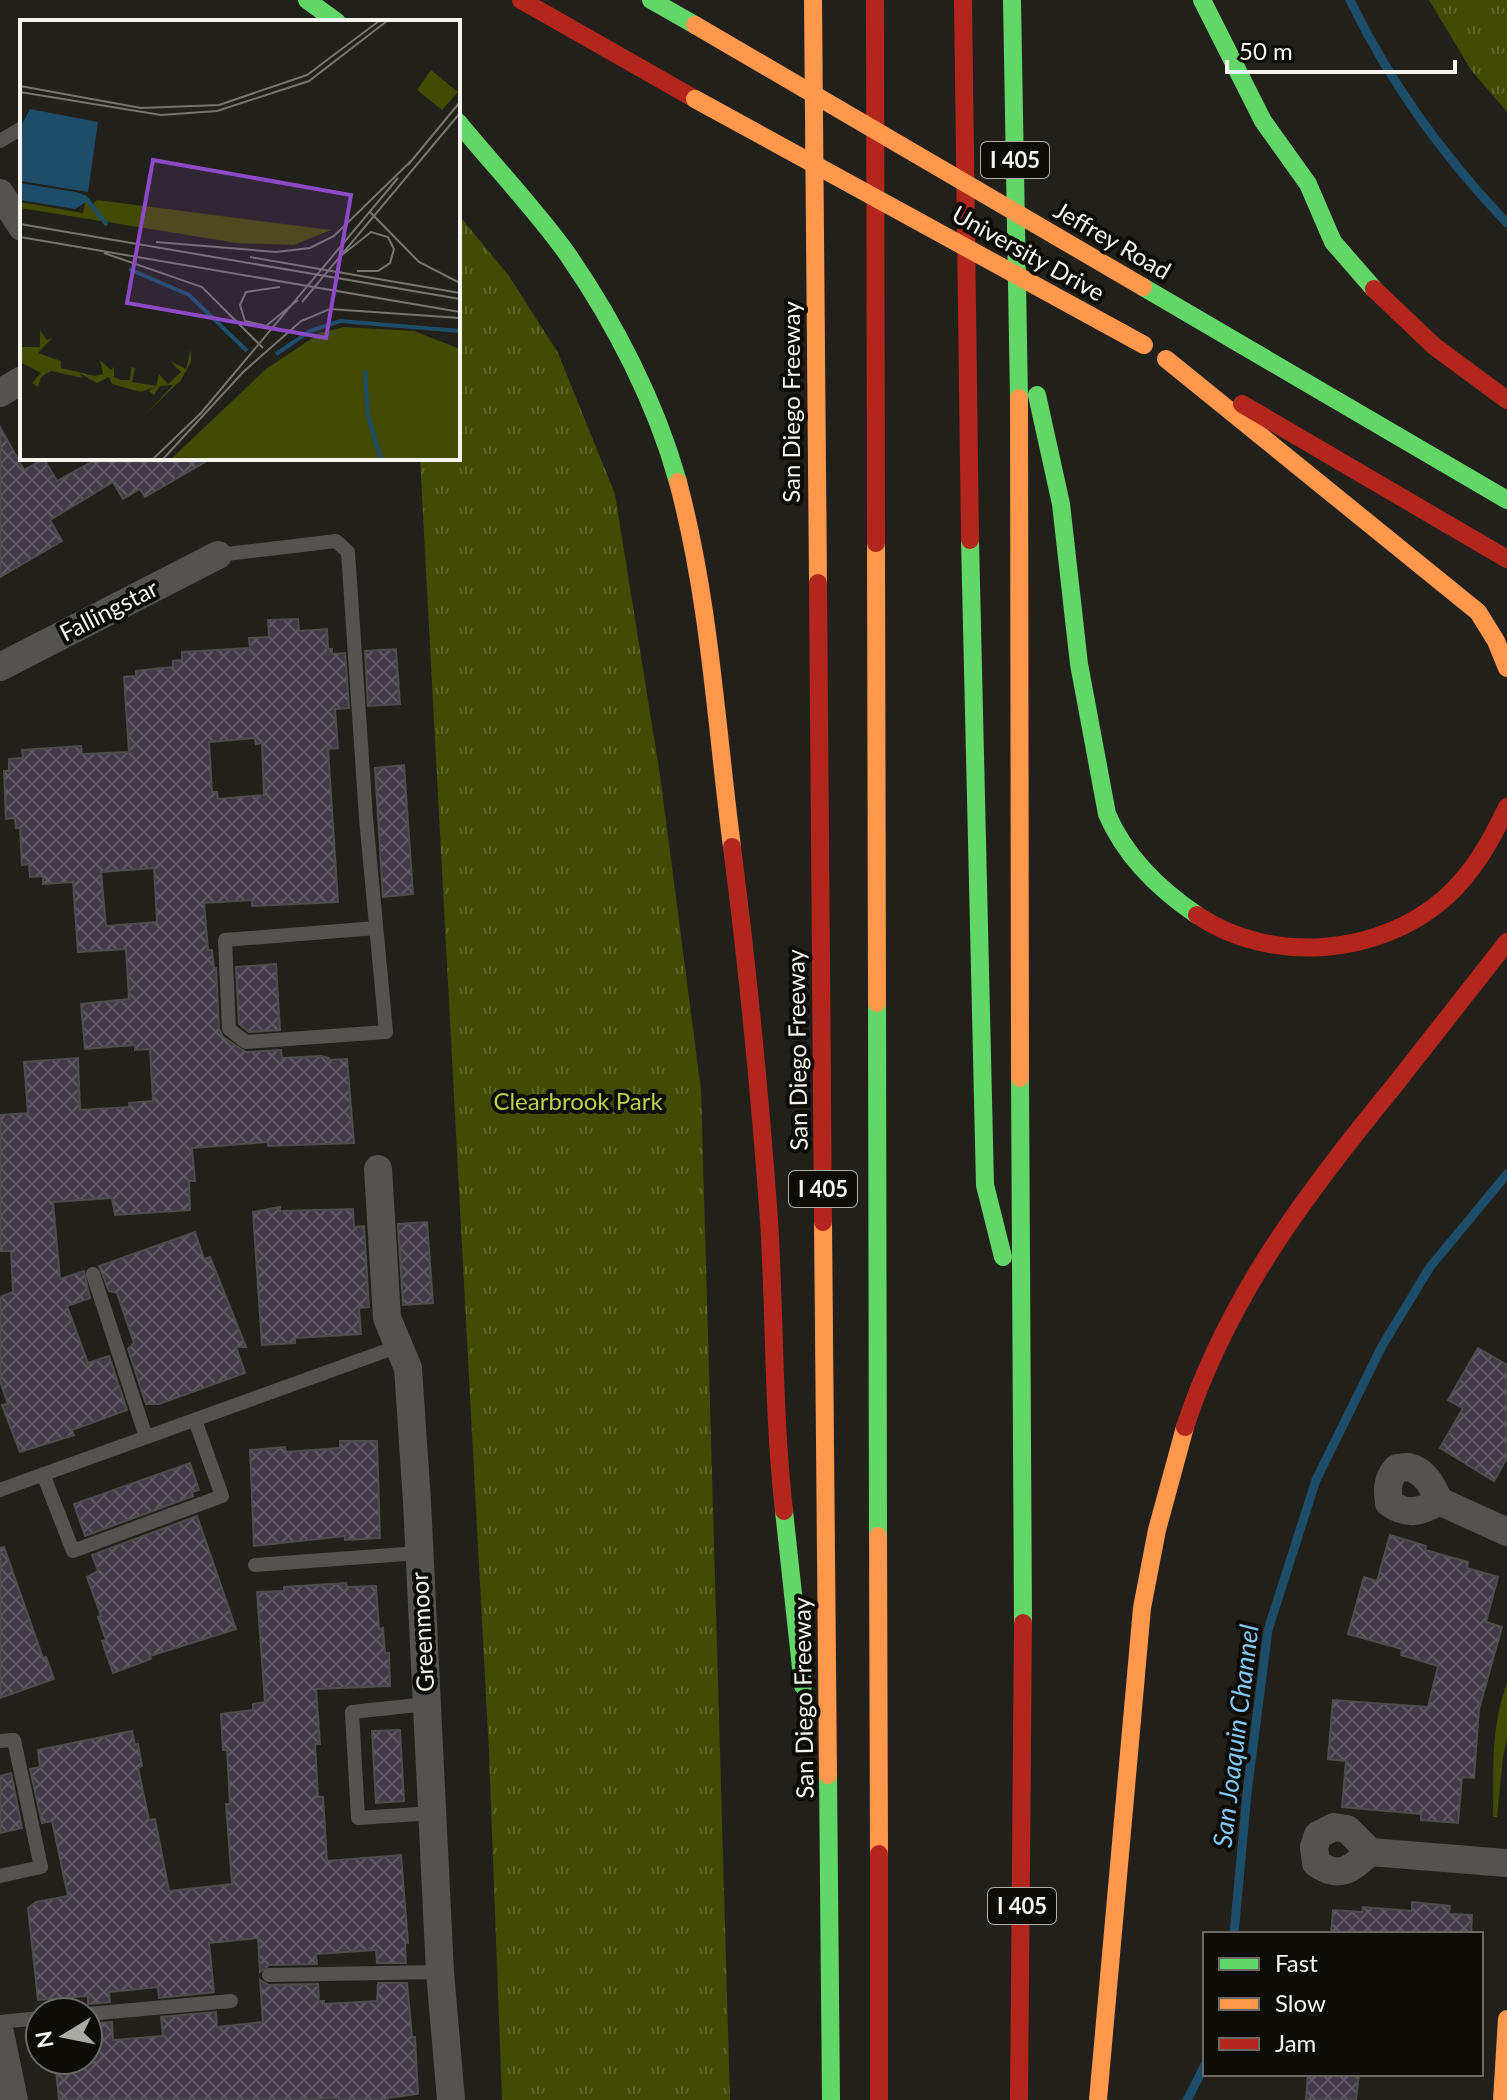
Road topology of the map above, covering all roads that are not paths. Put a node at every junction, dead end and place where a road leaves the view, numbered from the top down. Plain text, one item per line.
1 (307, 0) edge
2 (521, 0) edge
3 (651, 0) edge
4 (813, 0) edge
5 (875, 0) edge
6 (963, 0) edge
7 (1012, 0) edge
8 (1202, 0) edge
9 (334, 20) edge
10 (790, 63) dead end
11 (460, 124) edge
12 (20, 129) edge
13 (0, 141) edge
14 (0, 193) edge
15 (20, 224) edge
16 (815, 266) junction
17 (1019, 313) junction
18 (1166, 359) junction
19 (20, 381) edge
20 (0, 393) edge
21 (1507, 400) edge
22 (1507, 500) edge
23 (218, 555) joint
24 (1507, 559) edge
25 (0, 667) edge
26 (1507, 668) edge
27 (1507, 807) edge
28 (376, 928) junction
29 (1507, 942) edge
30 (378, 1169) dead end
31 (93, 1274) dead end
32 (1020, 1325) junction
33 (399, 1346) junction
34 (195, 1420) junction
35 (146, 1437) junction
36 (43, 1474) junction
37 (0, 1490) edge
38 (1439, 1501) dead end
39 (1507, 1532) edge
40 (419, 1553) junction
41 (255, 1565) dead end
42 (804, 1697) dead end
43 (427, 1704) junction
44 (0, 1741) edge
45 (809, 1744) dead end
46 (433, 1813) junction
47 (1370, 1852) dead end
48 (1507, 1863) edge
49 (0, 1876) edge
50 (830, 1930) junction
51 (440, 1972) junction
52 (269, 1975) dead end
53 (231, 2001) dead end
54 (104, 2013) edge
55 (1507, 2019) edge
56 (24, 2020) edge
57 (0, 2022) edge
58 (0, 2033) edge
59 (14, 2100) edge
60 (451, 2100) edge
61 (831, 2100) edge
62 (879, 2100) edge
63 (1019, 2100) edge
64 (1098, 2100) edge
65 (1502, 2100) edge

1 - 9 main road
2 - 18 main road, University Drive, bridge
3 - 22 main road, Jeffrey Road, bridge
4 - 16 main road, San Diego Freeway / I 405
5 - 62 main road
6 - 32 main road
7 - 17 main road, I 405
8 - 21 main road
10 - 16 main road
11 - 42 main road
12 - 13 lane
14 - 15 street
16 - 50 main road, San Diego Freeway / I 405
17 - 27 main road
17 - 32 main road, I 405
18 - 24 main road, University Drive
18 - 26 main road
19 - 20 street
23 - 25 street, Fallingstar
23 - 28 lane
28 - 28 lane
29 - 64 main road
30 - 33 street, Greenmoor
31 - 35 lane
32 - 63 main road, I 405
33 - 34 lane
33 - 40 street, Greenmoor
34 - 35 lane
34 - 36 lane
35 - 36 lane
36 - 37 lane
38 - 39 street
40 - 41 lane
40 - 43 street, Greenmoor
43 - 46 street, Greenmoor
43 - 46 lane
44 - 49 lane
45 - 50 main road
46 - 51 street, Greenmoor
47 - 48 street
50 - 61 main road, San Diego Freeway / I 405
51 - 52 lane
51 - 60 street, Greenmoor
53 - 54 lane
55 - 65 main road
56 - 57 lane
58 - 59 street

